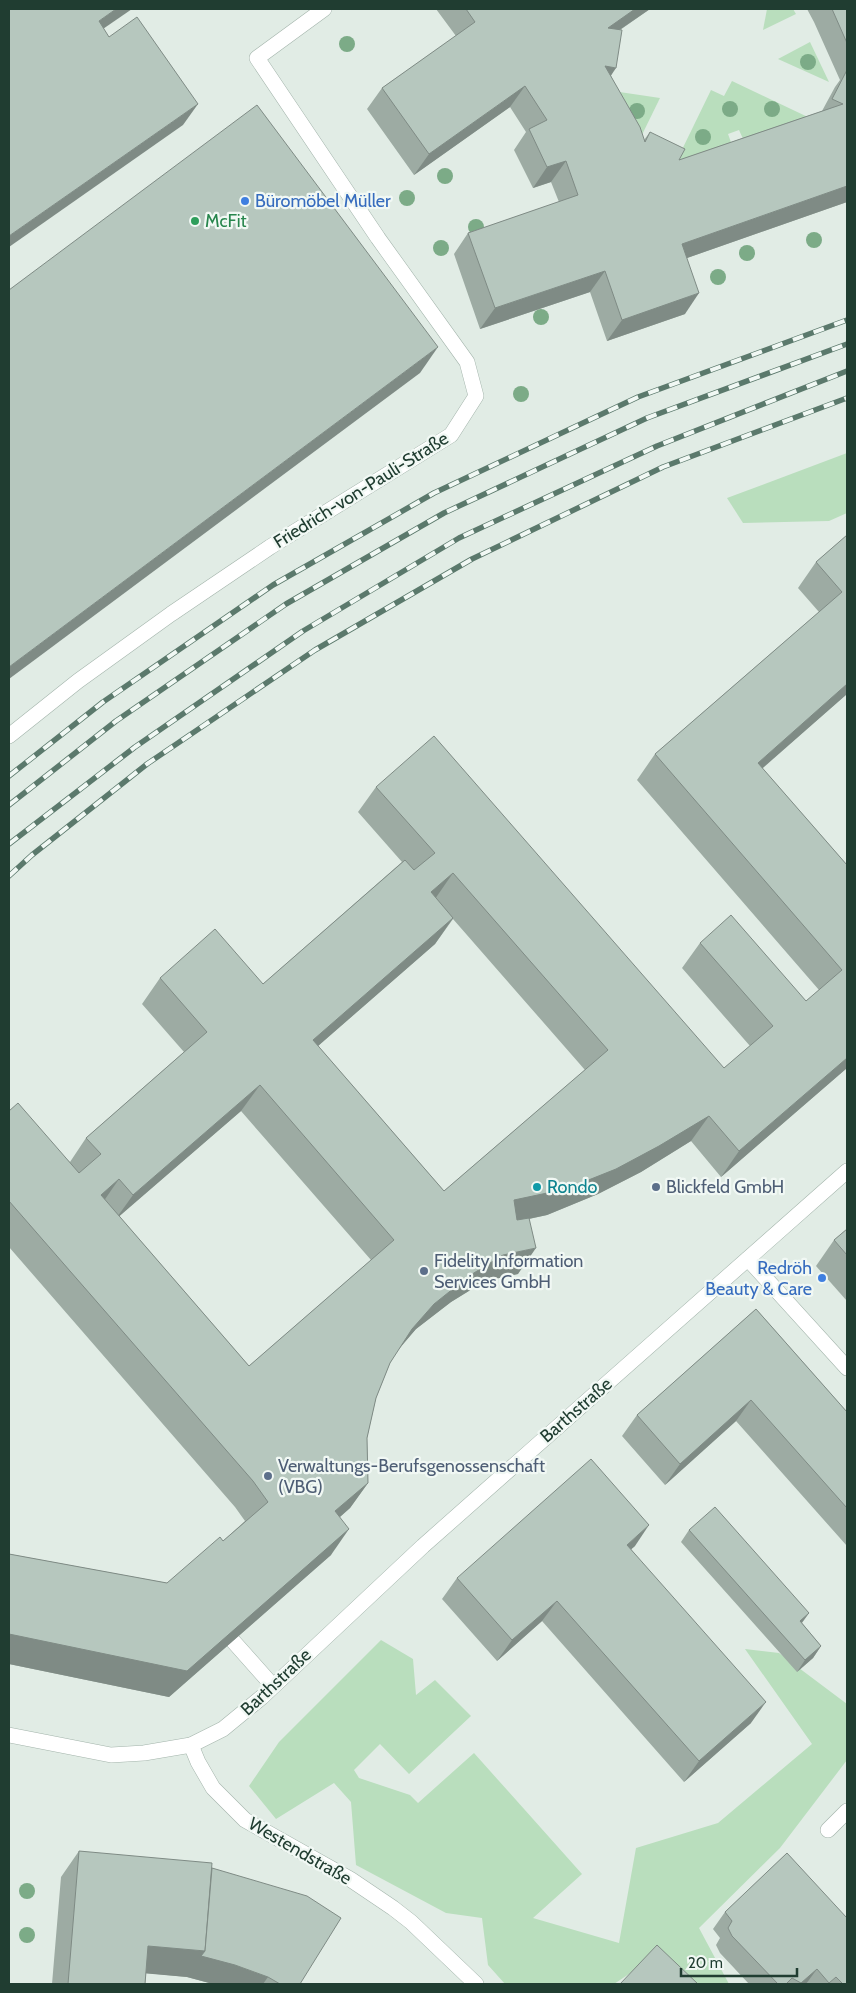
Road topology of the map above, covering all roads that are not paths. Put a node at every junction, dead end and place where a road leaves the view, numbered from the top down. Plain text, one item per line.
1 (324, 9) edge
2 (9, 736) edge
3 (847, 1171) edge
4 (748, 1259) junction
5 (847, 1368) edge
6 (233, 1641) edge
7 (273, 1686) junction
8 (9, 1735) edge
9 (191, 1745) junction
10 (847, 1811) edge
11 (828, 1830) dead end
12 (476, 1984) edge

1 - 2 street, Friedrich-von-Pauli-Straße
3 - 4 street, Barthstraße
4 - 5 street
4 - 7 street, Barthstraße
6 - 7 street
7 - 9 street, Barthstraße
8 - 9 street
9 - 12 street, Westendstraße
10 - 11 street

